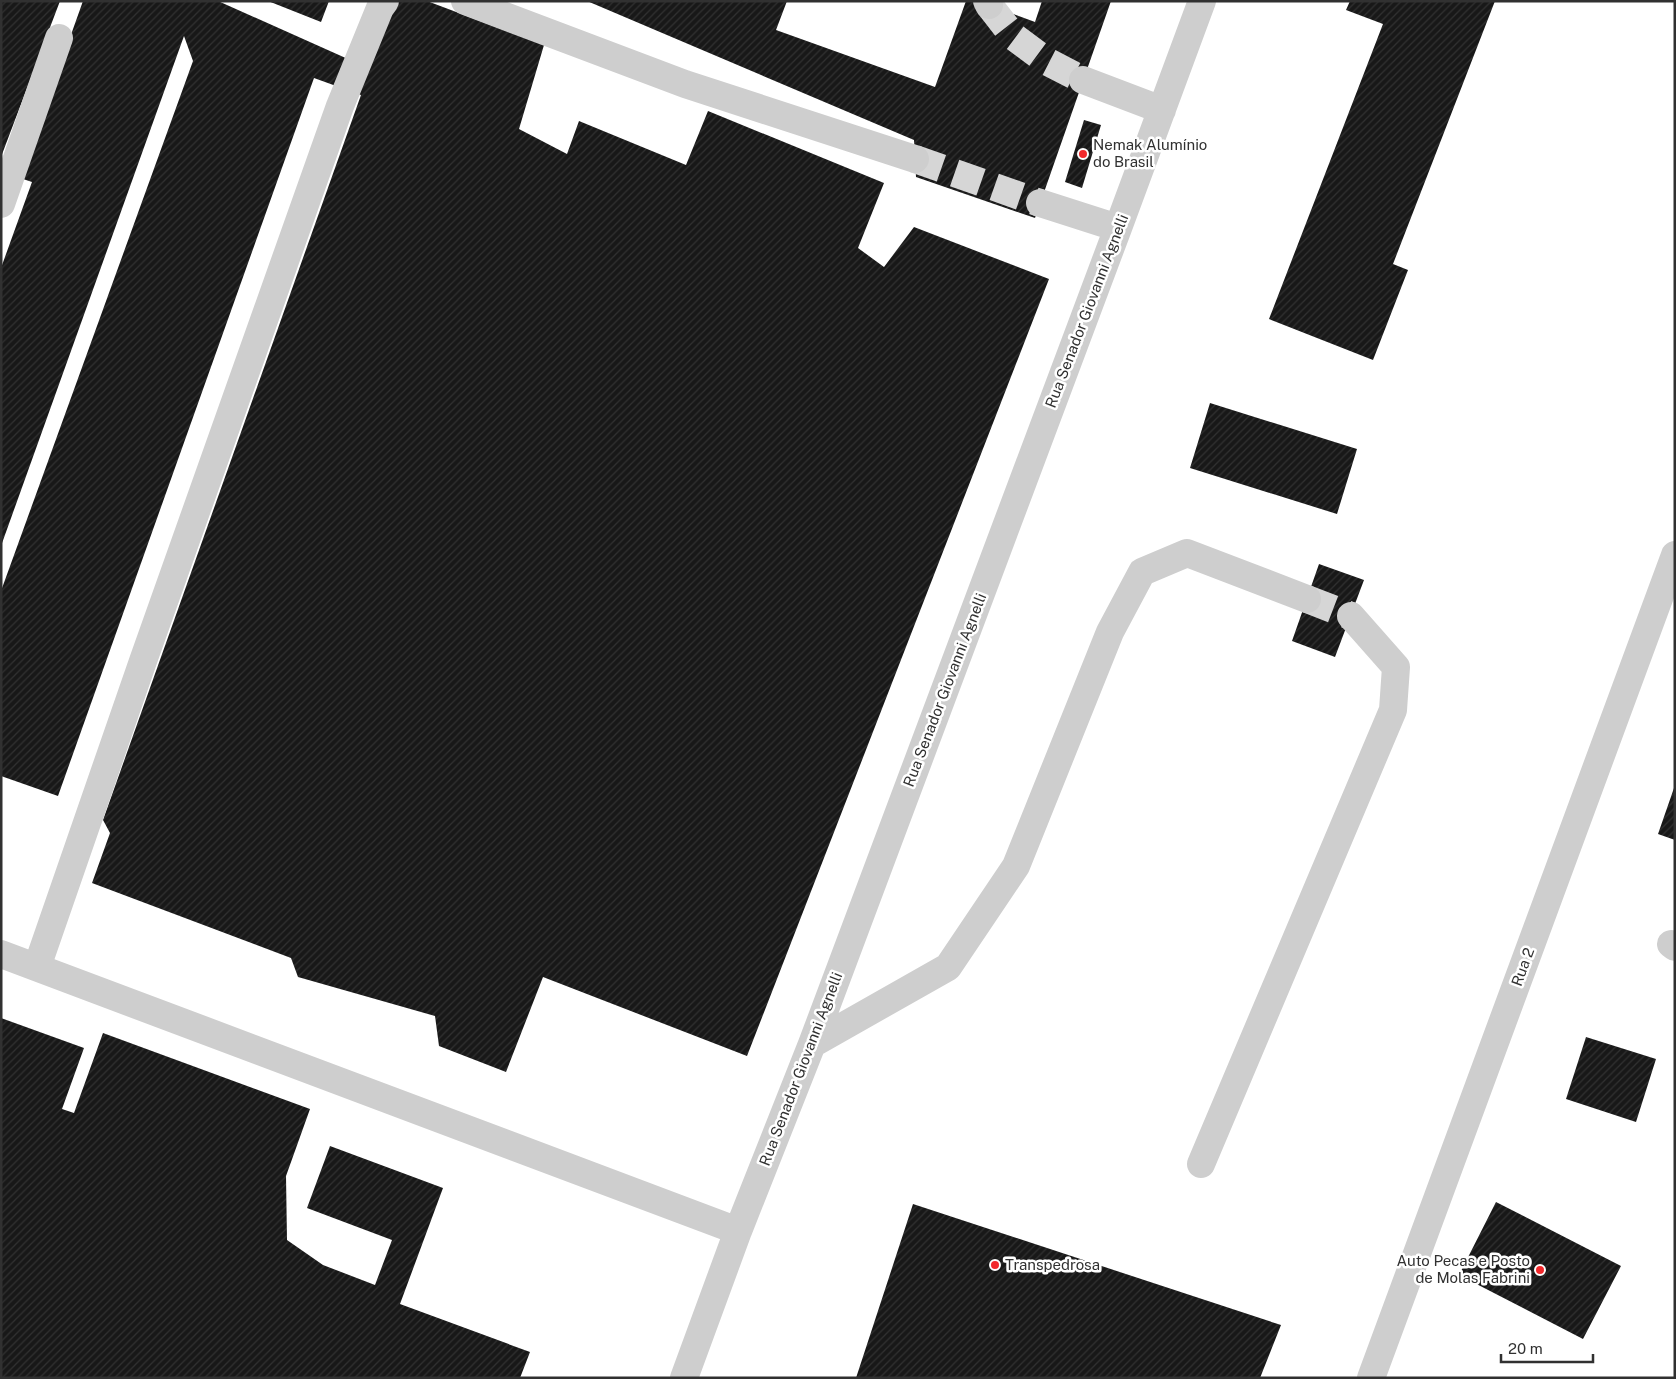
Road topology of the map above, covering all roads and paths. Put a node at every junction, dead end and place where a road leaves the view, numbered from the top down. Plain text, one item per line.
1 (384, 1) edge
2 (465, 1) edge
3 (1202, 1) edge
4 (60, 38) dead end
5 (1083, 80) tunnel mouth
6 (1162, 110) junction
7 (915, 159) tunnel mouth
8 (1040, 203) tunnel mouth
9 (1, 204) edge
10 (1118, 228) junction
11 (1675, 555) edge
12 (1307, 599) tunnel mouth
13 (1351, 616) tunnel mouth
14 (1, 954) edge
15 (36, 968) junction
16 (812, 1044) junction
17 (1201, 1164) dead end
18 (738, 1231) junction
19 (684, 1378) edge
20 (1371, 1378) edge

1 - 15 street
2 - 7 street
3 - 6 street, Rua Senador Giovanni Agnelli
4 - 9 street
5 - 6 street
6 - 10 street, Rua Senador Giovanni Agnelli
8 - 10 street
10 - 16 street, Rua Senador Giovanni Agnelli
11 - 20 street, Rua 2
12 - 16 street
13 - 17 street
14 - 15 street
15 - 18 street
16 - 18 street, Rua Senador Giovanni Agnelli
18 - 19 street, Rua Senador Giovanni Agnelli

